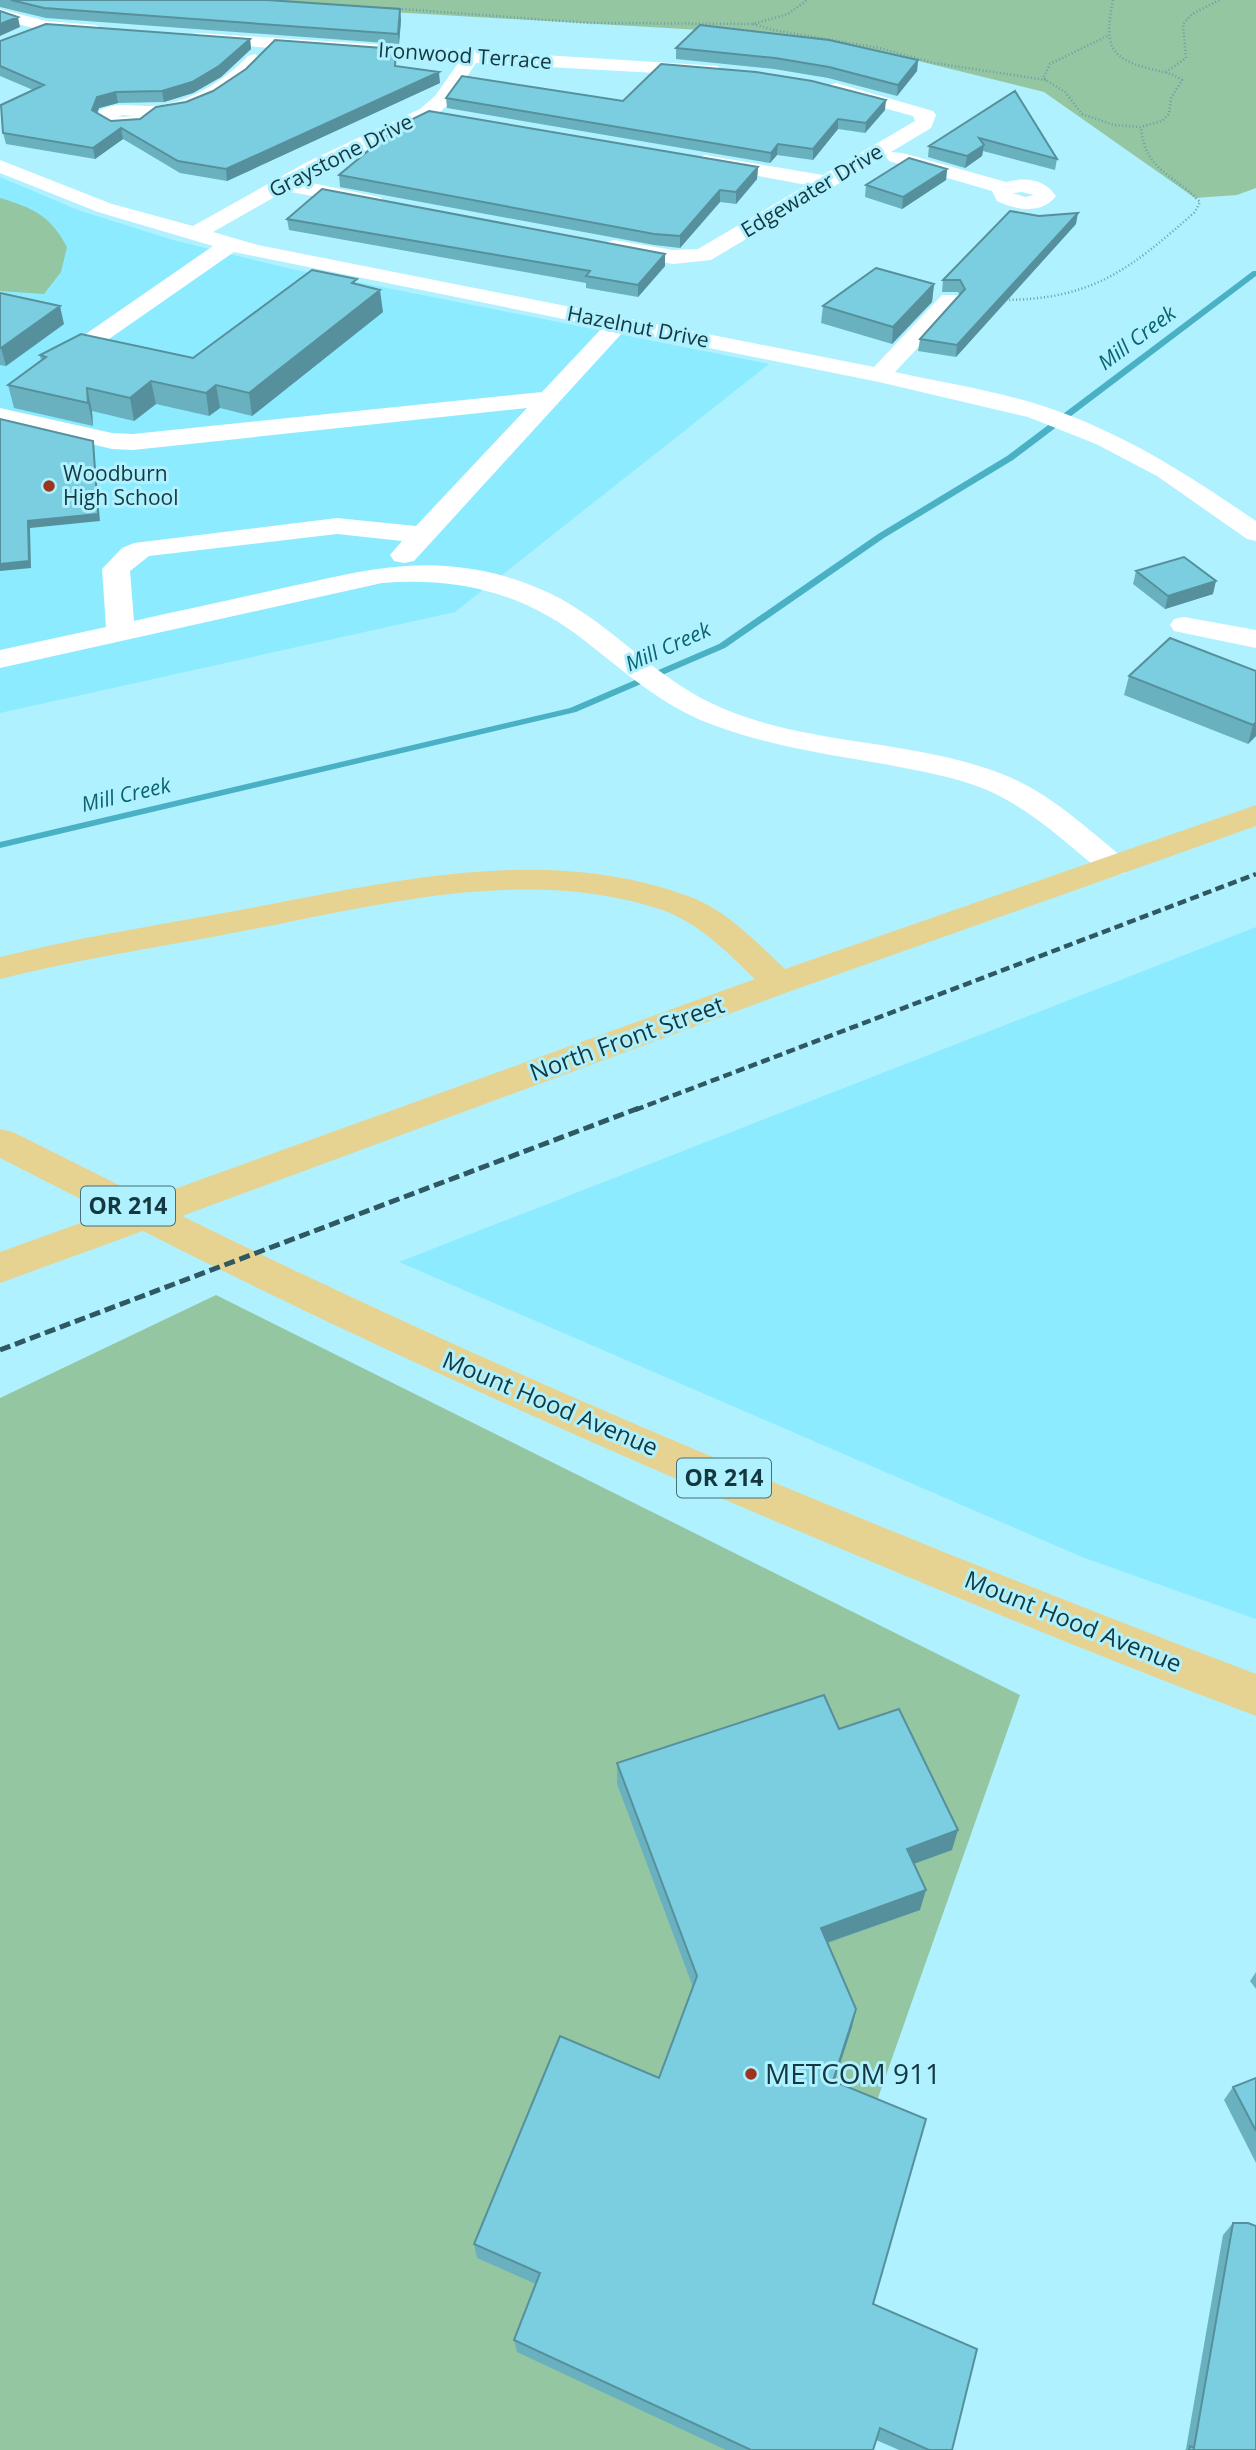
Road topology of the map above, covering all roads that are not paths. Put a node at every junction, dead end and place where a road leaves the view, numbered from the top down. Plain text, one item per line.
1 (0, 14) edge
2 (46, 26) junction
3 (121, 32) edge
4 (23, 36) edge
5 (175, 36) edge
6 (270, 43) junction
7 (471, 57) junction
8 (725, 71) edge
9 (811, 83) edge
10 (146, 113) edge
11 (427, 113) junction
12 (453, 117) edge
13 (877, 152) junction
14 (680, 157) edge
15 (0, 166) edge
16 (827, 182) junction
17 (282, 184) junction
18 (1006, 188) dead end
19 (388, 204) edge
20 (193, 235) junction
21 (588, 242) edge
22 (229, 245) junction
23 (950, 300) edge
24 (619, 323) junction
25 (878, 375) junction
26 (9, 396) edge
27 (550, 398) junction
28 (1256, 533) edge
29 (421, 535) junction
30 (402, 573) junction
31 (1184, 625) dead end
32 (121, 633) junction
33 (1256, 639) edge
34 (0, 659) edge
35 (1256, 815) edge
36 (1114, 866) junction
37 (2, 969) edge
38 (779, 984) junction
39 (0, 1112) edge
40 (0, 1142) edge
41 (55, 1170) junction
42 (0, 1268) edge
43 (1256, 1695) edge

1 - 2 street
2 - 3 street
2 - 4 street
5 - 6 street, Ironwood Terrace
6 - 7 street, Ironwood Terrace
6 - 10 street
7 - 8 street, Ironwood Terrace
7 - 11 street, Graystone Drive
9 - 13 street, Edgewater Drive
11 - 12 street
11 - 17 street, Graystone Drive
13 - 16 street, Edgewater Drive
13 - 18 street
14 - 16 street
15 - 20 street, Hazelnut Drive
16 - 21 street, Edgewater Drive
17 - 19 street
17 - 20 street, Graystone Drive
20 - 22 street, Hazelnut Drive
22 - 24 street, Hazelnut Drive
22 - 26 street
23 - 25 street
24 - 25 street, Hazelnut Drive
24 - 27 street
25 - 28 street, Hazelnut Drive
26 - 27 street
27 - 29 street
29 - 30 street
29 - 32 street
30 - 32 street
30 - 36 street
31 - 33 street
32 - 34 street
35 - 36 main road, North Front Street
36 - 38 main road, North Front Street
37 - 38 main road
38 - 42 main road, North Front Street
39 - 41 main road
40 - 41 main road, OR 214
41 - 43 main road, Mount Hood Avenue / OR 214

